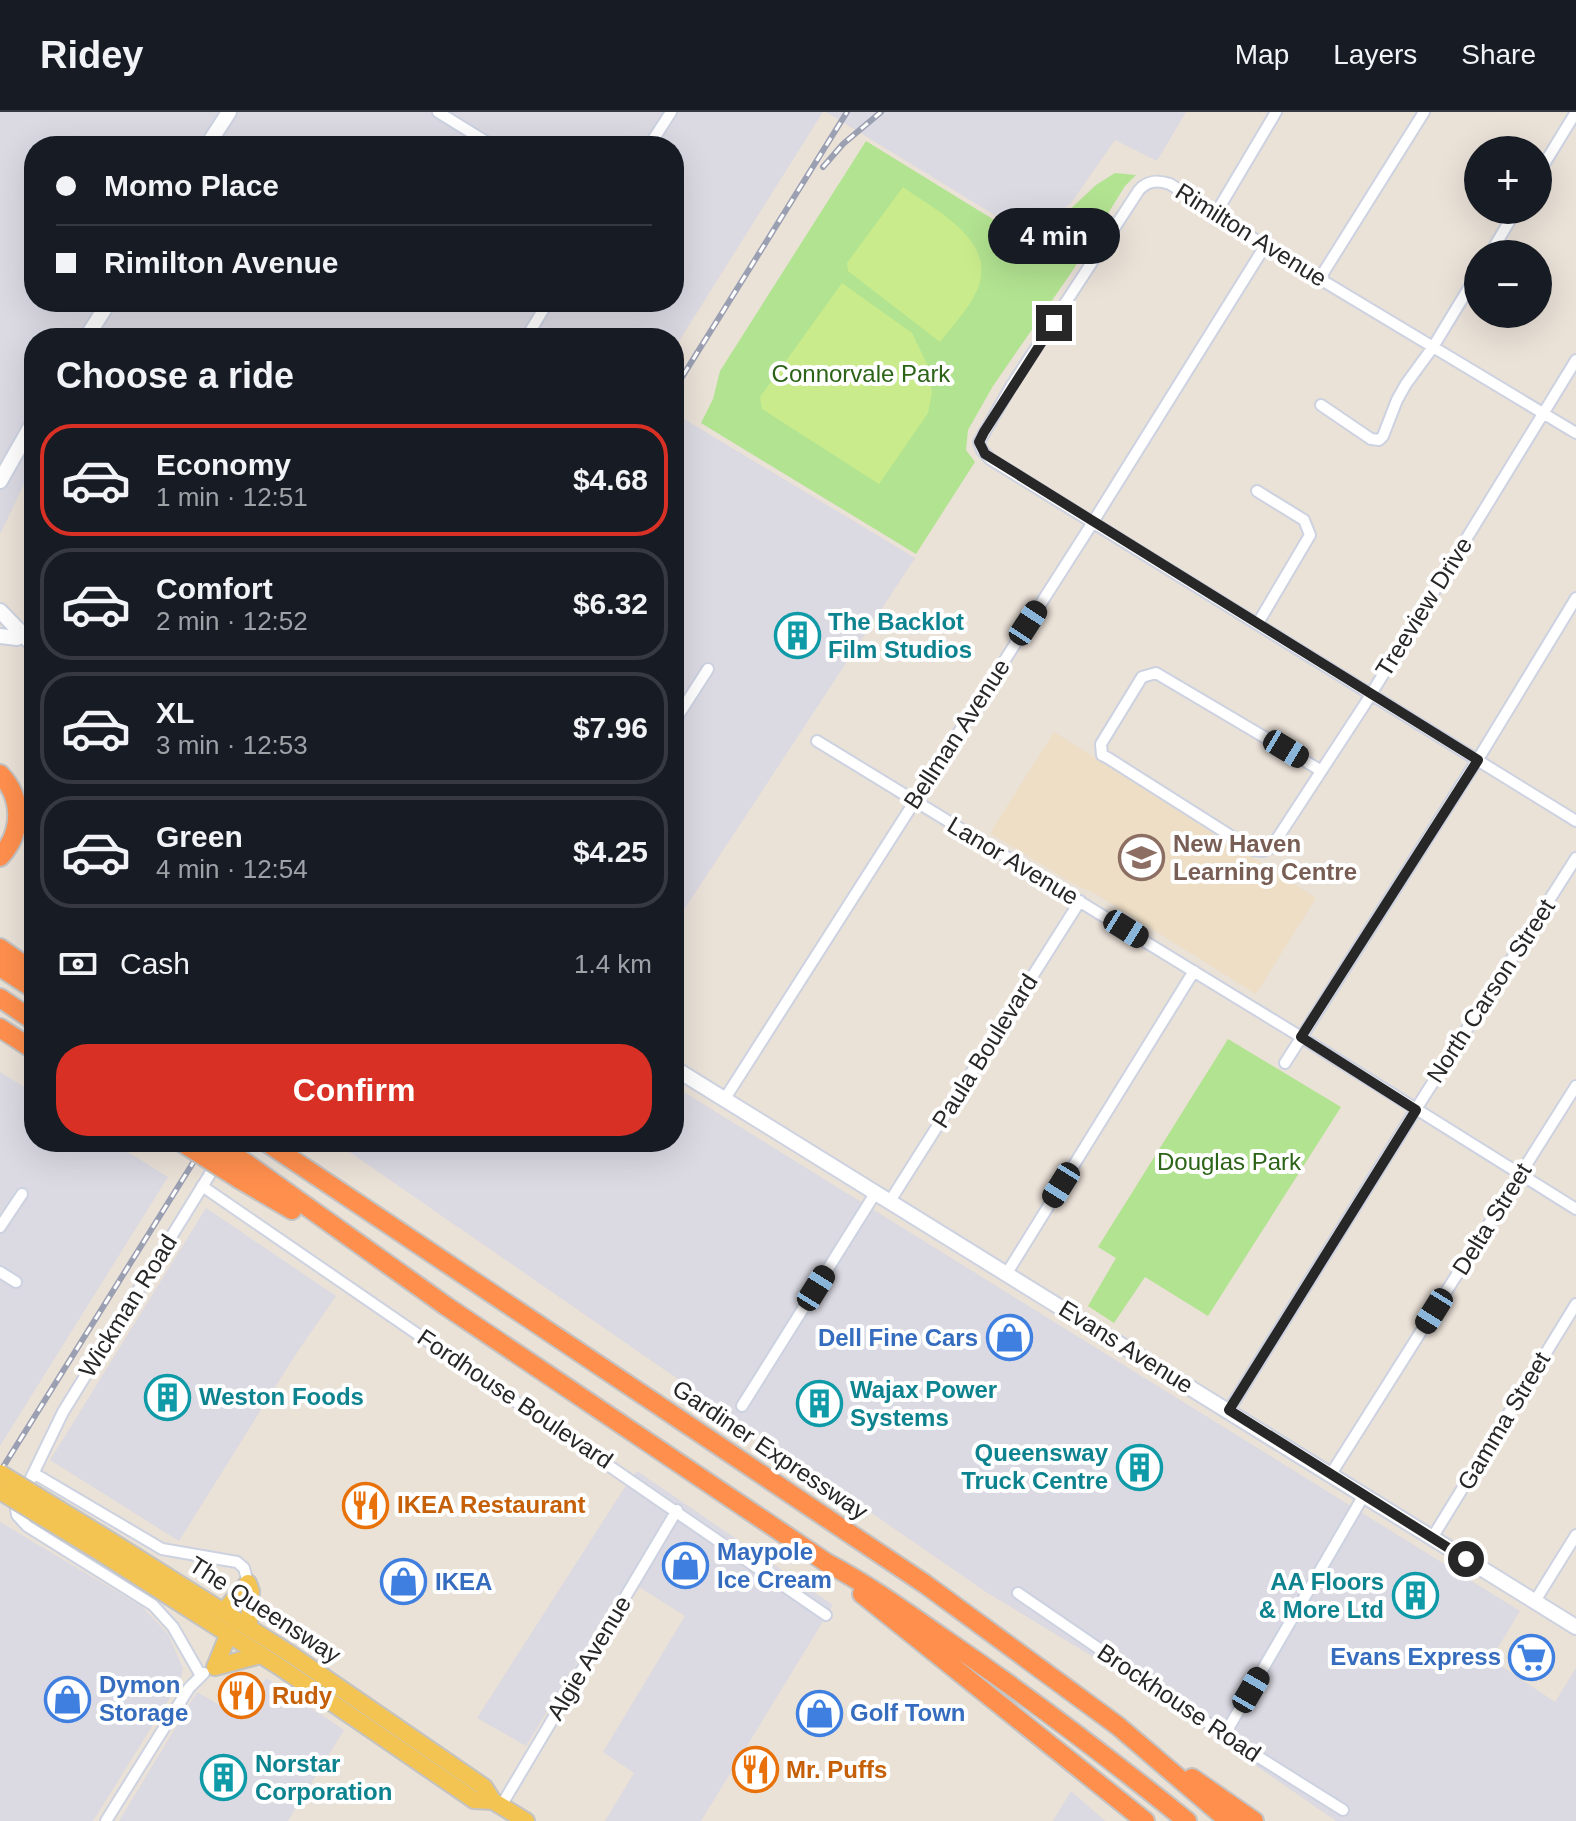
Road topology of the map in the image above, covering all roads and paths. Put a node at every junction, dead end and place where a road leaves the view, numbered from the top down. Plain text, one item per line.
1 (229, 112) edge
2 (438, 112) edge
3 (671, 112) edge
4 (1276, 112) edge
5 (1424, 112) edge
6 (1576, 112) edge
7 (213, 136) edge
8 (477, 136) edge
9 (655, 136) edge
10 (1552, 151) edge
11 (1216, 213) junction
12 (1265, 246) junction
13 (1320, 278) junction
14 (1464, 296) edge
15 (1433, 347) junction
16 (1576, 360) edge
17 (1321, 405) dead end
18 (1543, 413) junction
19 (1576, 433) edge
20 (24, 439) edge
21 (0, 481) edge
22 (1257, 491) dead end
23 (1093, 522) junction
24 (1576, 598) edge
25 (0, 611) edge
26 (1258, 623) junction
27 (0, 624) edge
28 (0, 636) edge
29 (24, 636) edge
30 (17, 638) junction
31 (24, 642) edge
32 (708, 669) dead end
33 (1371, 693) junction
34 (684, 706) edge
35 (817, 741) dead end
36 (1478, 760) junction
37 (1320, 770) junction
38 (0, 774) edge
39 (914, 801) junction
40 (1576, 821) edge
41 (0, 857) edge
42 (1576, 858) edge
43 (1080, 901) junction
44 (0, 948) edge
45 (24, 965) edge
46 (0, 967) edge
47 (1194, 971) junction
48 (24, 983) edge
49 (0, 998) edge
50 (24, 1014) edge
51 (0, 1028) edge
52 (0, 1035) edge
53 (1301, 1037) junction
54 (24, 1044) edge
55 (24, 1046) edge
56 (1285, 1063) dead end
57 (684, 1074) edge
58 (1576, 1086) edge
59 (724, 1100) junction
60 (1416, 1110) junction
61 (202, 1152) edge
62 (223, 1152) edge
63 (223, 1152) edge
64 (282, 1152) edge
65 (242, 1171) junction
66 (1520, 1175) junction
67 (202, 1186) junction
68 (876, 1192) junction
69 (22, 1194) dead end
70 (890, 1201) junction
71 (1576, 1209) edge
72 (0, 1227) edge
73 (0, 1272) edge
74 (1007, 1273) junction
75 (16, 1282) dead end
76 (1576, 1304) edge
77 (742, 1406) dead end
78 (1229, 1410) junction
79 (0, 1473) edge
80 (35, 1474) junction
81 (1331, 1474) junction
82 (0, 1491) edge
83 (1364, 1495) junction
84 (677, 1510) junction
85 (1576, 1535) edge
86 (1432, 1538) junction
87 (107, 1548) junction
88 (827, 1563) junction
89 (248, 1583) junction
90 (1018, 1593) dead end
91 (1535, 1601) junction
92 (224, 1611) junction
93 (826, 1615) dead end
94 (249, 1626) junction
95 (1576, 1627) edge
96 (229, 1633) junction
97 (261, 1655) junction
98 (208, 1671) junction
99 (1118, 1726) junction
100 (1225, 1734) junction
101 (497, 1803) junction
102 (1343, 1810) dead end
103 (106, 1821) edge
104 (526, 1821) edge
105 (1145, 1821) edge
106 (1187, 1821) edge
107 (1229, 1821) edge
108 (1254, 1821) edge

1 - 7 main road
2 - 8 street
3 - 9 street
4 - 11 street
5 - 13 street
6 - 10 street
11 - 12 street, Rimilton Avenue
11 - 23 street, Rimilton Avenue
12 - 13 street, Rimilton Avenue
12 - 23 street, Bellman Avenue
13 - 15 street, Rimilton Avenue
14 - 15 street
15 - 17 street
15 - 18 street, Rimilton Avenue
16 - 18 street, Treeview Drive
18 - 19 street, Rimilton Avenue
18 - 33 street, Treeview Drive
20 - 21 main road
22 - 26 street
23 - 26 street
23 - 39 street, Bellman Avenue
24 - 36 street
25 - 29 main road
26 - 33 street
27 - 30 main road
28 - 30 main road
30 - 31 main road
32 - 34 street
33 - 36 street
33 - 37 street, Treeview Drive
35 - 39 street, Lanor Avenue
36 - 40 street
36 - 53 street
37 - 37 street, Treeview Drive
38 - 41 highway
39 - 43 street, Lanor Avenue
39 - 59 street, Bellman Avenue
42 - 60 street, North Carson Street
43 - 47 street, Lanor Avenue
43 - 70 street, Paula Boulevard
44 - 45 highway
46 - 48 highway
47 - 53 street, Lanor Avenue
47 - 74 street
49 - 50 highway
51 - 54 highway
52 - 55 highway
53 - 56 street
53 - 60 street, Lanor Avenue
57 - 59 main road, Evans Avenue
58 - 66 street, Delta Street
59 - 68 main road, Evans Avenue
60 - 66 street, Lanor Avenue
60 - 78 street, North Carson Street
61 - 65 highway, bridge
62 - 65 highway, bridge
63 - 67 street, Wickman Road
64 - 99 highway, Gardiner Expressway
65 - 88 highway
66 - 71 street, Lanor Avenue
66 - 81 street, Delta Street
67 - 80 street, Wickman Road
67 - 84 street, Fordhouse Boulevard
68 - 70 main road, Evans Avenue
68 - 77 street
69 - 72 street
70 - 74 main road, Evans Avenue
73 - 75 street
74 - 78 main road, Evans Avenue
76 - 86 street, Gamma Street
78 - 81 main road, Evans Avenue
79 - 87 main road, The Queensway, bridge
80 - 89 street
80 - 98 street, Wickman Road
81 - 83 main road, Evans Avenue
82 - 87 main road, The Queensway, bridge
83 - 86 main road, Evans Avenue
83 - 100 street
84 - 93 street, Fordhouse Boulevard
84 - 101 street, Algie Avenue
85 - 91 street
86 - 91 main road, Evans Avenue
87 - 92 main road, The Queensway
87 - 96 main road, The Queensway
88 - 105 highway
88 - 106 highway
89 - 92 main road
89 - 94 main road
90 - 100 street, Brockhouse Road
91 - 95 main road, Evans Avenue
92 - 94 main road, The Queensway
94 - 101 main road, The Queensway
96 - 97 main road, The Queensway
96 - 98 main road
97 - 98 main road
97 - 101 main road, The Queensway
98 - 103 street
99 - 107 highway, Gardiner Expressway
99 - 108 highway
100 - 102 street, Brockhouse Road
101 - 104 main road, The Queensway

